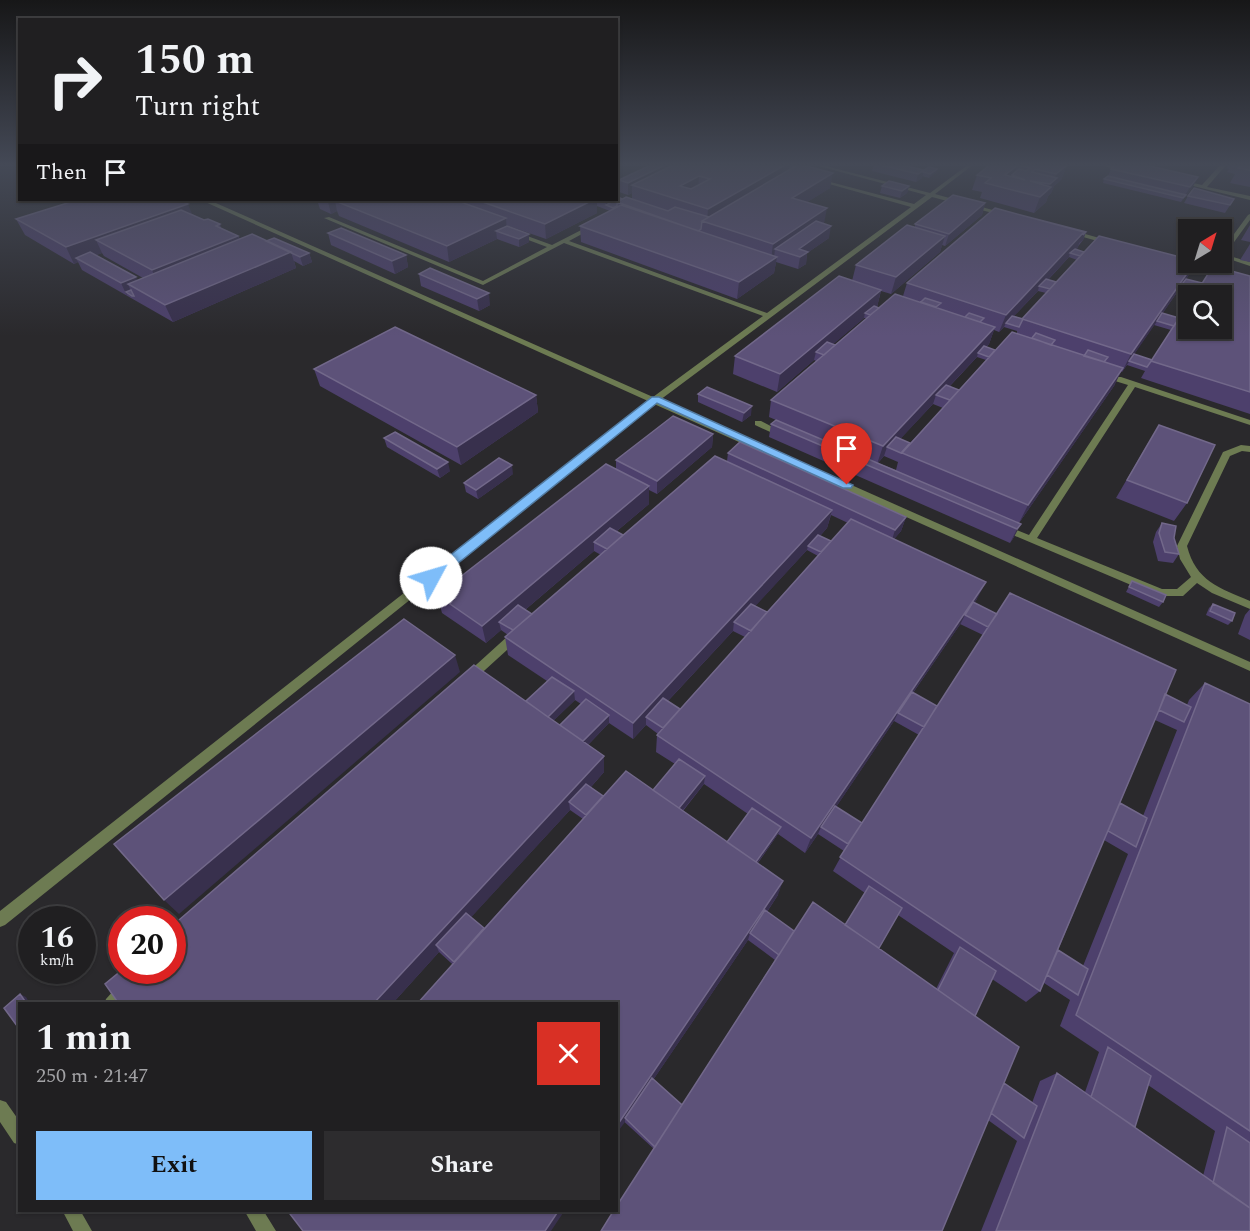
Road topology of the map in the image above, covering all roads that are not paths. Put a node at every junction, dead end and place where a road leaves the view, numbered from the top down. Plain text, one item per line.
1 (253, 221) edge
2 (335, 221) edge
3 (600, 221) edge
4 (894, 221) edge
5 (1246, 221) edge
6 (509, 231) edge
7 (1067, 231) edge
8 (563, 241) junction
9 (1113, 243) edge
10 (552, 247) junction
11 (1250, 264) edge
12 (1224, 273) edge
13 (1250, 280) edge
14 (768, 316) junction
15 (1118, 379) edge
16 (1133, 384) junction
17 (656, 399) junction
18 (758, 423) dead end
19 (1250, 423) edge
20 (791, 437) edge
21 (1250, 449) edge
22 (998, 526) edge
23 (1031, 540) junction
24 (1196, 579) junction
25 (1250, 604) edge
26 (513, 638) edge
27 (1250, 667) edge
28 (460, 685) edge
29 (0, 920) edge
30 (129, 984) edge
31 (113, 1002) edge
32 (0, 1108) edge
33 (18, 1134) edge
34 (71, 1212) edge
35 (253, 1212) edge
36 (83, 1231) edge
37 (267, 1231) edge

1 - 17 lane
2 - 10 lane
3 - 8 lane
4 - 14 lane
5 - 11 lane
6 - 10 lane
7 - 9 lane
8 - 10 lane
8 - 14 lane
12 - 13 lane
14 - 17 lane
15 - 16 lane
16 - 19 lane
16 - 23 lane
17 - 27 lane
17 - 29 lane
18 - 20 lane
21 - 24 lane
22 - 23 lane
23 - 24 lane
24 - 25 lane
26 - 28 lane
30 - 31 lane
32 - 33 lane
34 - 36 lane
35 - 37 lane

